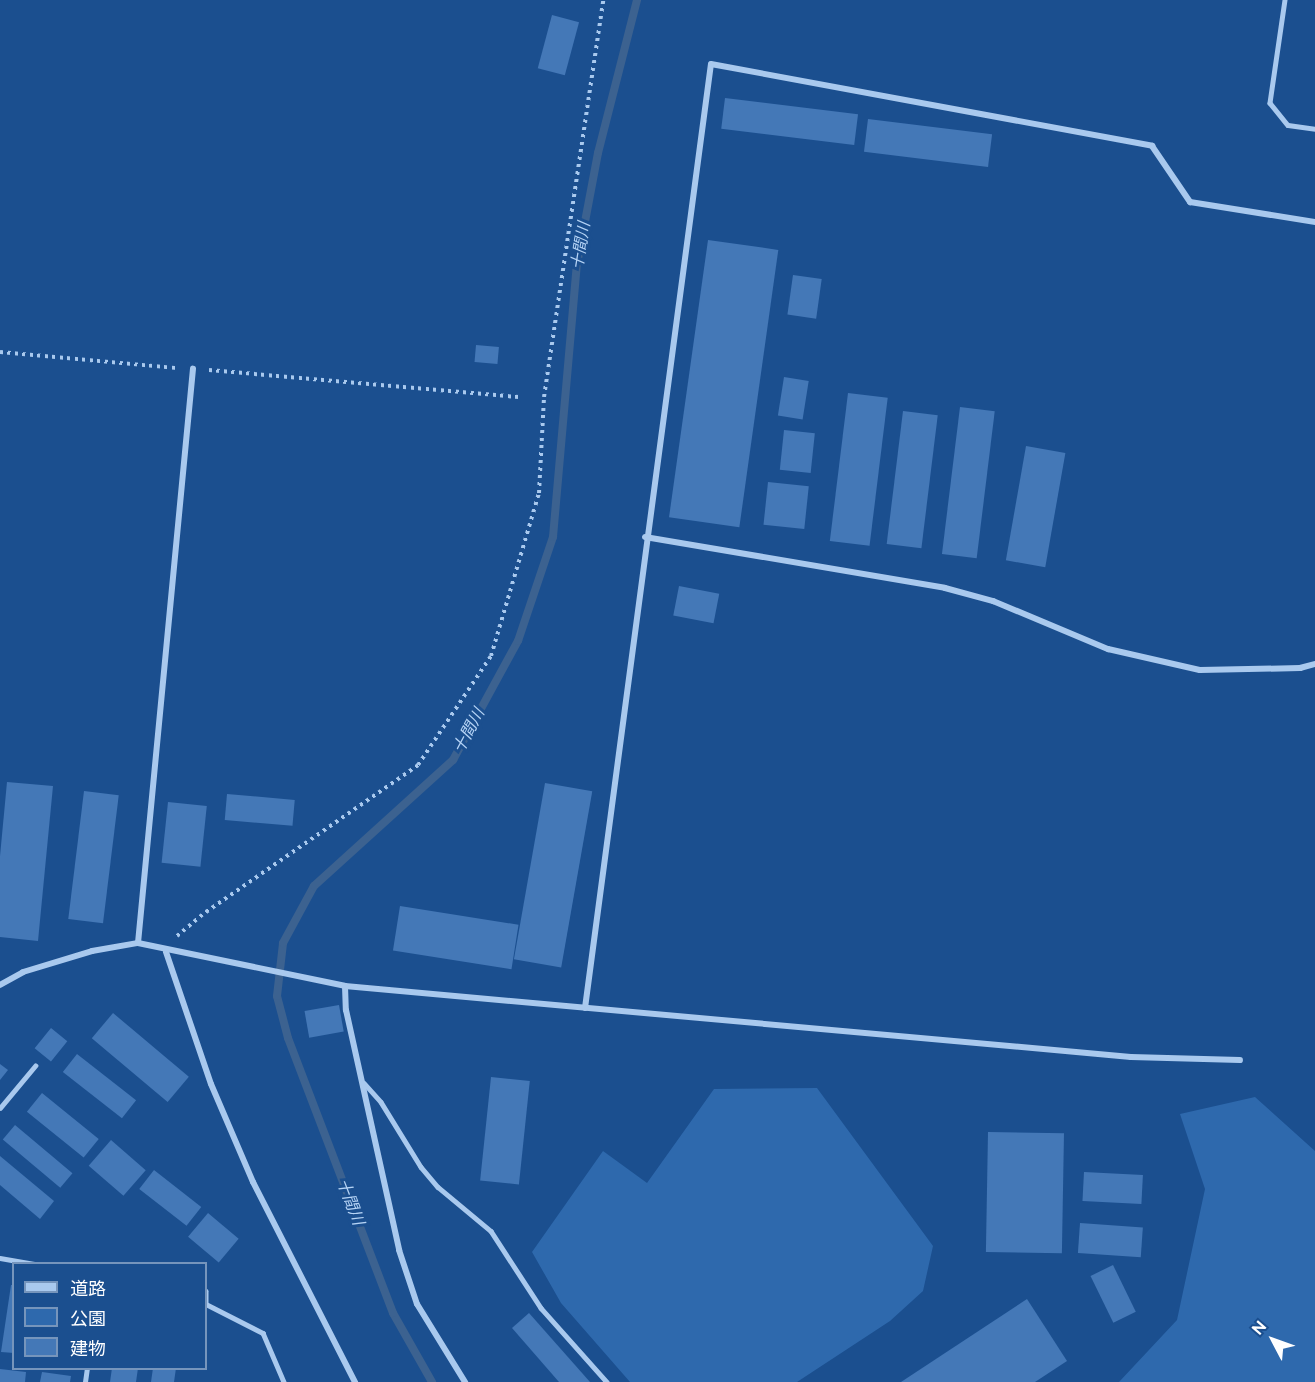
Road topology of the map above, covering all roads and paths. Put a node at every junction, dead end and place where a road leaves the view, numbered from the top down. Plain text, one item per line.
1 (603, 0) edge
2 (1285, 0) edge
3 (1315, 129) edge
4 (1315, 222) edge
5 (0, 352) edge
6 (193, 369) junction
7 (519, 397) dead end
8 (645, 537) junction
9 (1315, 664) edge
10 (138, 943) junction
11 (166, 952) junction
12 (0, 985) edge
13 (345, 986) junction
14 (585, 1008) junction
15 (1240, 1060) dead end
16 (35, 1066) dead end
17 (364, 1083) junction
18 (0, 1108) edge
19 (0, 1258) edge
20 (28, 1262) edge
21 (207, 1305) edge
22 (284, 1382) edge
23 (355, 1382) edge
24 (465, 1382) edge
25 (607, 1382) edge

1 - 11 path
2 - 3 lane
4 - 8 street
5 - 6 path
6 - 7 path
6 - 10 street
8 - 9 street
8 - 14 street
10 - 11 street
10 - 12 street
11 - 13 street
11 - 23 street
13 - 14 street
13 - 17 street
14 - 15 street
16 - 18 lane
17 - 24 street
17 - 25 lane
19 - 20 lane
21 - 22 lane

